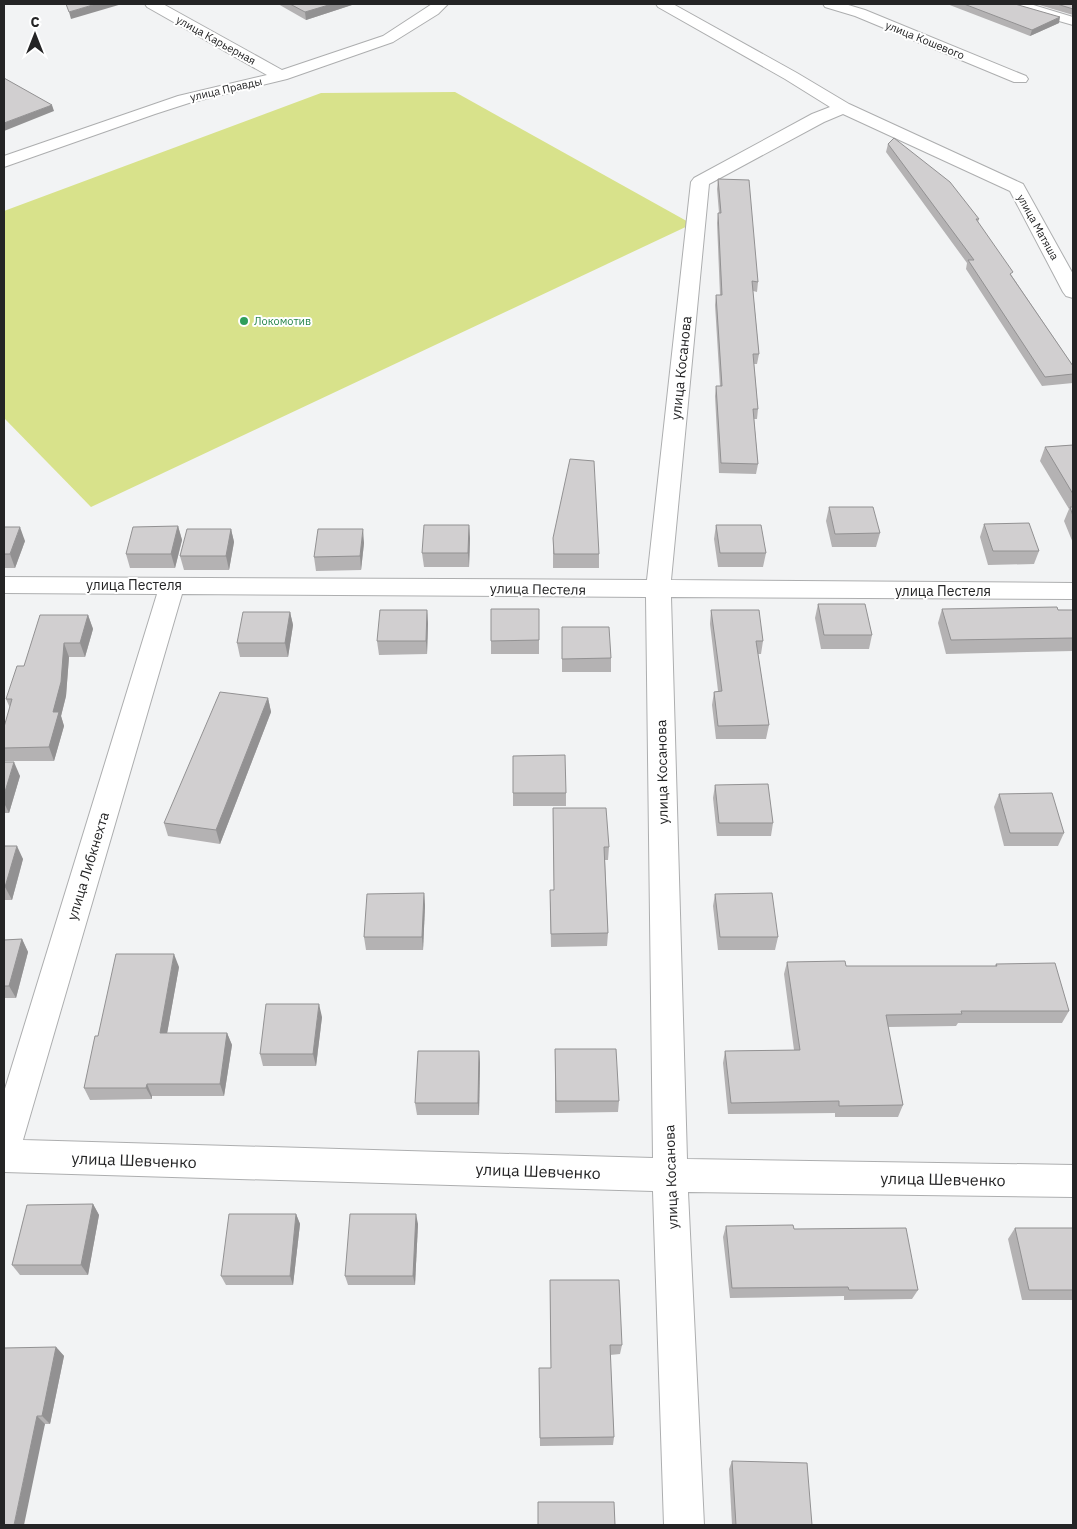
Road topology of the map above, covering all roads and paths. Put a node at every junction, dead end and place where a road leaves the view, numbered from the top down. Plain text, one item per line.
1 (152, 4) edge
2 (441, 4) edge
3 (663, 4) edge
4 (830, 4) edge
5 (1015, 4) edge
6 (1073, 21) edge
7 (281, 76) junction
8 (1020, 80) dead end
9 (843, 108) junction
10 (4, 162) edge
11 (1073, 292) edge
12 (4, 585) edge
13 (172, 585) junction
14 (658, 590) junction
15 (1073, 591) edge
16 (4, 1146) edge
17 (4, 1156) edge
18 (670, 1174) junction
19 (1073, 1181) edge
20 (684, 1525) edge

1 - 7 street, улица Карьерная
2 - 7 street, улица Правды
3 - 9 street
4 - 8 street, улица Кошевого
5 - 6 street
7 - 10 street, улица Правды
9 - 11 street, улица Матяша
9 - 14 street, улица Косанова
12 - 13 street, улица Пестеля
13 - 14 street, улица Пестеля
13 - 16 street, улица Либкнехта
14 - 15 street, улица Пестеля
14 - 18 street, улица Косанова
17 - 18 street, улица Шевченко
18 - 19 street, улица Шевченко
18 - 20 street, улица Косанова

